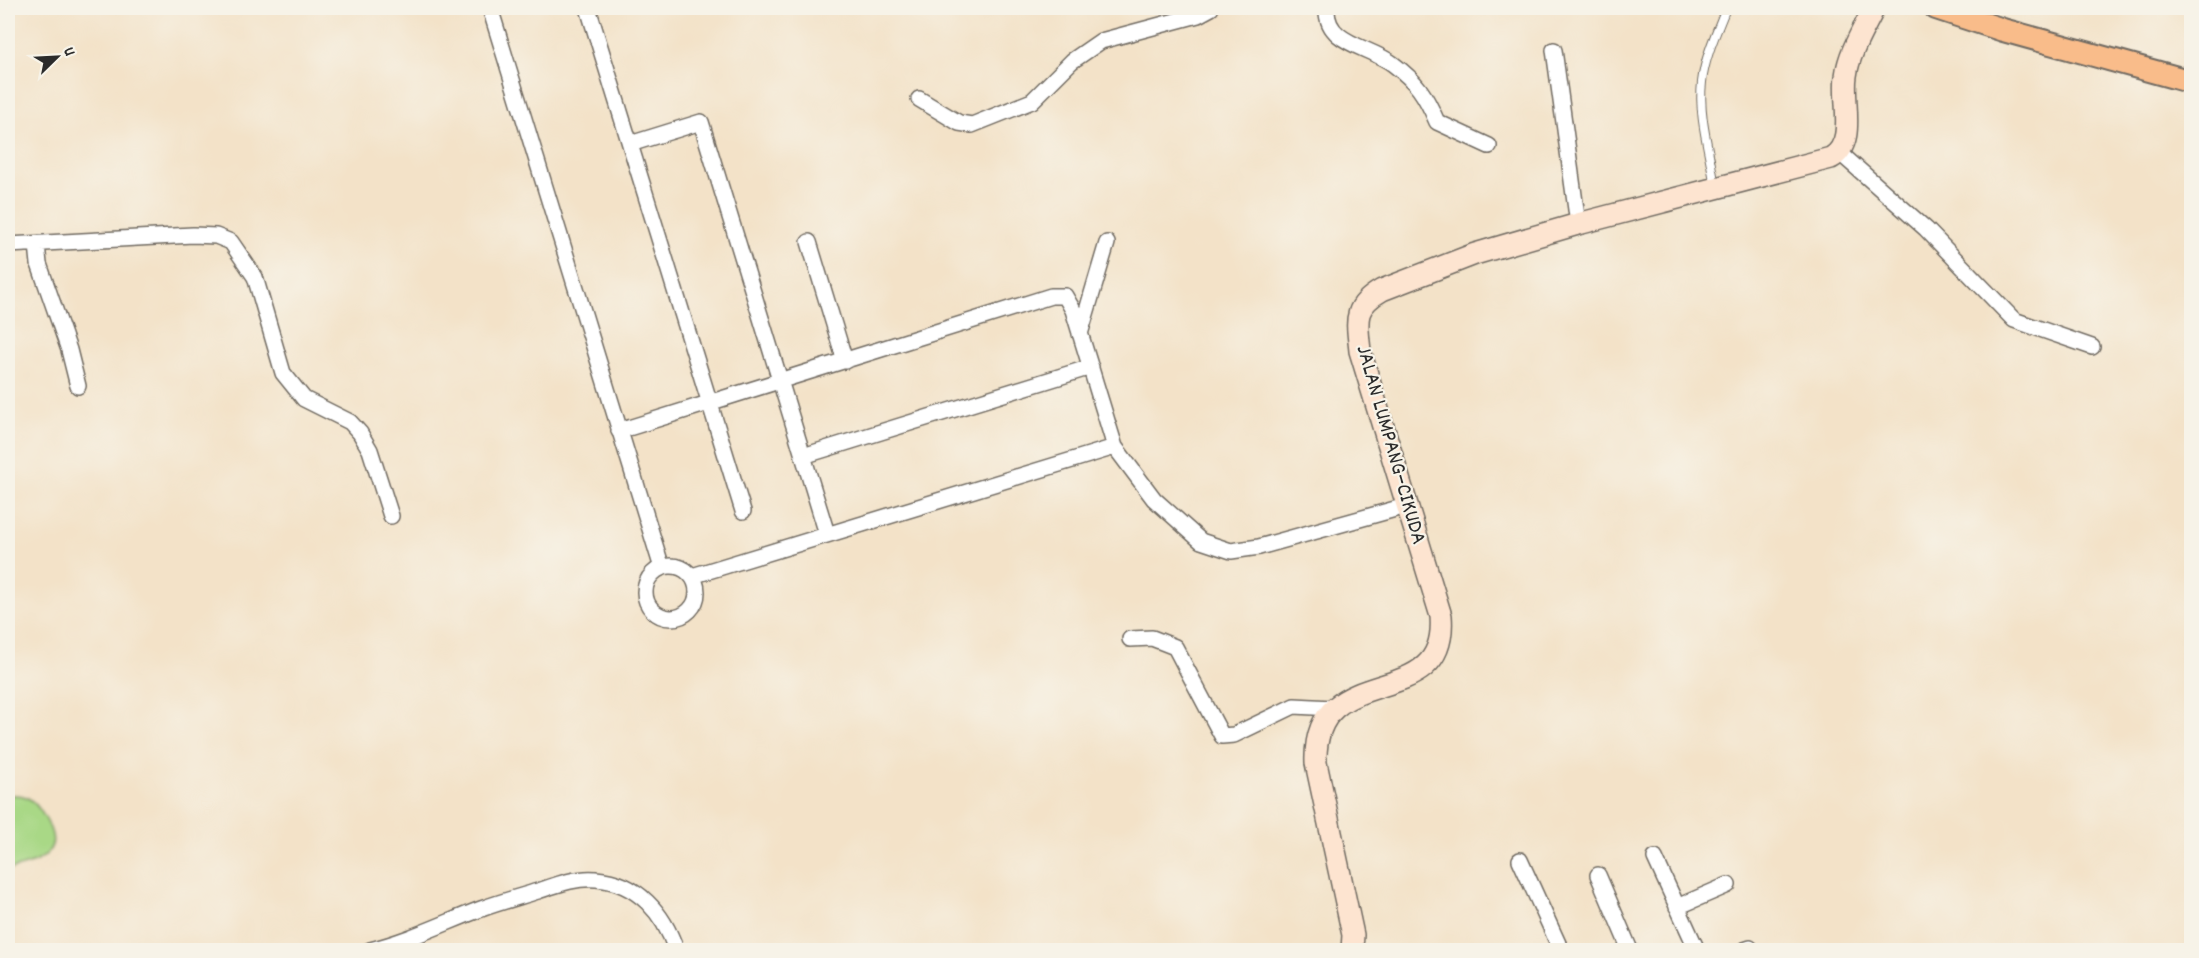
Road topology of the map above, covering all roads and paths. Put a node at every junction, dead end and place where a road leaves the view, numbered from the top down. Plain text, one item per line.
1 (490, 8) edge
2 (588, 8) edge
3 (1211, 8) edge
4 (1327, 8) edge
5 (1726, 8) edge
6 (1874, 8) edge
7 (1936, 8) edge
8 (1554, 50) dead end
9 (2192, 82) edge
10 (919, 99) dead end
11 (630, 144) junction
12 (1489, 146) dead end
13 (1840, 153) junction
14 (1716, 190) junction
15 (1578, 224) junction
16 (808, 242) dead end
17 (1107, 243) dead end
18 (37, 244) junction
19 (8, 245) edge
20 (1080, 334) junction
21 (2091, 347) dead end
22 (845, 361) junction
23 (1090, 367) junction
24 (780, 381) junction
25 (78, 386) dead end
26 (710, 402) junction
27 (619, 431) junction
28 (1115, 447) junction
29 (803, 456) junction
30 (1406, 506) junction
31 (743, 511) dead end
32 (391, 516) dead end
33 (827, 534) junction
34 (662, 568) junction
35 (692, 576) junction
36 (1130, 639) dead end
37 (1333, 708) junction
38 (1655, 858) dead end
39 (1520, 860) dead end
40 (1598, 875) dead end
41 (1728, 885) dead end
42 (1677, 907) junction
43 (370, 951) edge
44 (676, 951) edge
45 (1352, 951) edge
46 (1561, 951) edge
47 (1630, 951) edge
48 (1697, 951) edge

1 - 27 street
2 - 11 street
3 - 10 street
4 - 12 street
5 - 14 lane
6 - 13 street
7 - 9 main road
8 - 15 street
11 - 24 street
11 - 26 street
13 - 14 street, JALAN LUMPANG–CIKUDA
13 - 21 street
14 - 15 street, JALAN LUMPANG–CIKUDA
15 - 30 street, JALAN LUMPANG–CIKUDA
16 - 22 street
17 - 20 street
18 - 19 street
18 - 25 street
18 - 32 street
20 - 22 street
20 - 23 street
22 - 24 street
23 - 28 street
23 - 29 street
24 - 26 street
24 - 29 street
26 - 27 street
26 - 31 street
27 - 34 street
28 - 30 street
28 - 33 street
29 - 33 street
30 - 37 street, JALAN LUMPANG–CIKUDA
33 - 35 street
34 - 35 street
34 - 35 street
36 - 37 street
37 - 45 street
38 - 42 street
39 - 46 street
40 - 47 street
41 - 42 street
42 - 48 street
43 - 44 street

